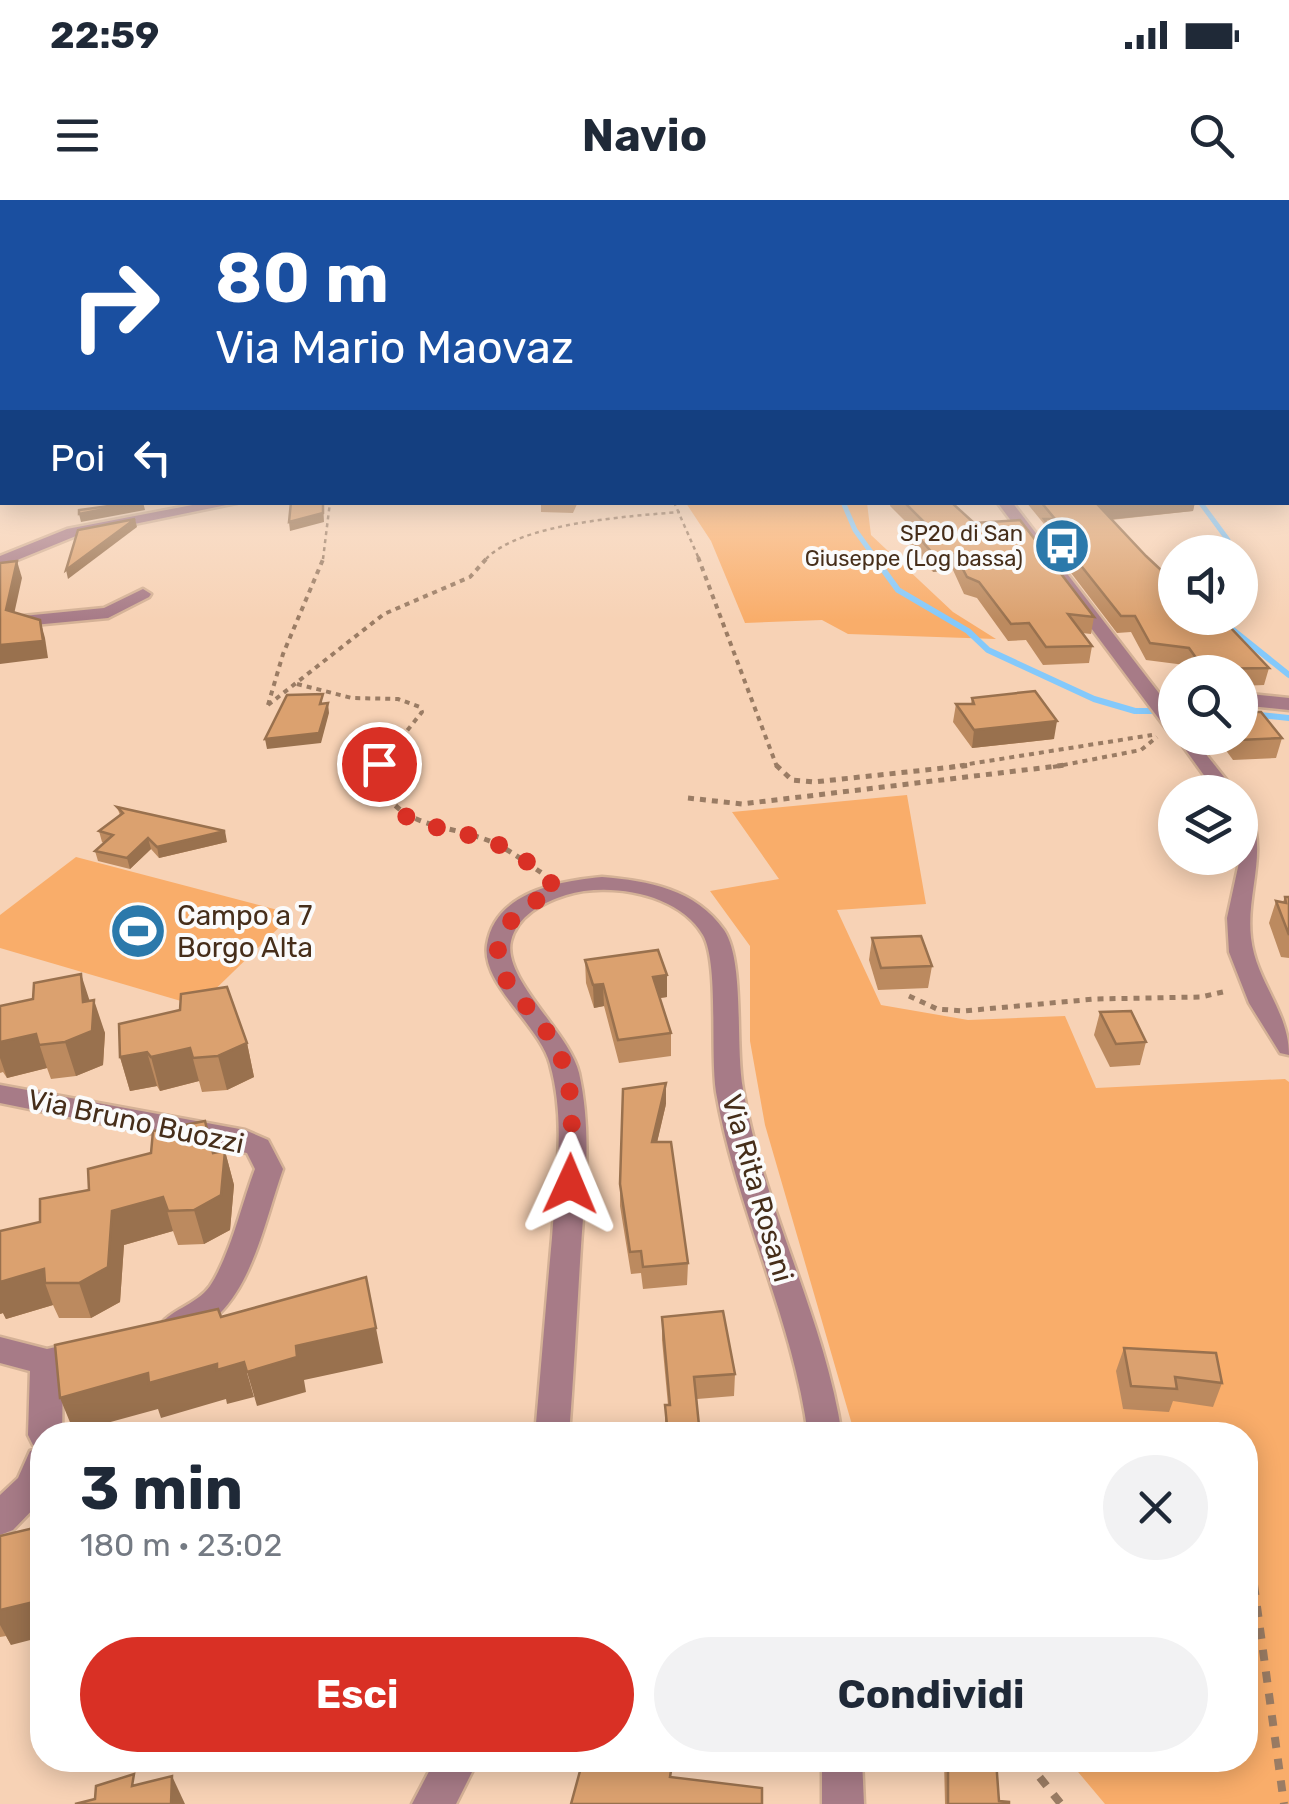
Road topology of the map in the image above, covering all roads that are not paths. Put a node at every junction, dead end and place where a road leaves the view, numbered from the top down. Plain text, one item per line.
1 (218, 505) edge
2 (1006, 505) edge
3 (0, 562) edge
4 (143, 594) dead end
5 (23, 621) edge
6 (1152, 693) junction
7 (1158, 694) edge
8 (1258, 700) edge
9 (1158, 702) edge
10 (1289, 704) edge
11 (1197, 755) edge
12 (1212, 775) edge
13 (1247, 875) edge
14 (1289, 1047) edge
15 (0, 1094) edge
16 (147, 1339) edge
17 (114, 1347) edge
18 (0, 1350) edge
19 (47, 1362) junction
20 (45, 1422) edge
21 (553, 1422) edge
22 (822, 1422) edge
23 (30, 1489) edge
24 (0, 1519) edge
25 (451, 1772) edge
26 (842, 1772) edge
27 (433, 1804) edge
28 (842, 1804) edge

1 - 3 street
2 - 6 street
4 - 5 street
6 - 7 street
6 - 9 street
8 - 10 street
11 - 12 street
13 - 14 street
15 - 16 street, Via Bruno Buozzi
17 - 19 street
18 - 19 street
19 - 20 street
21 - 22 street, Via Rita Rosani
23 - 24 street
25 - 27 street
26 - 28 street

